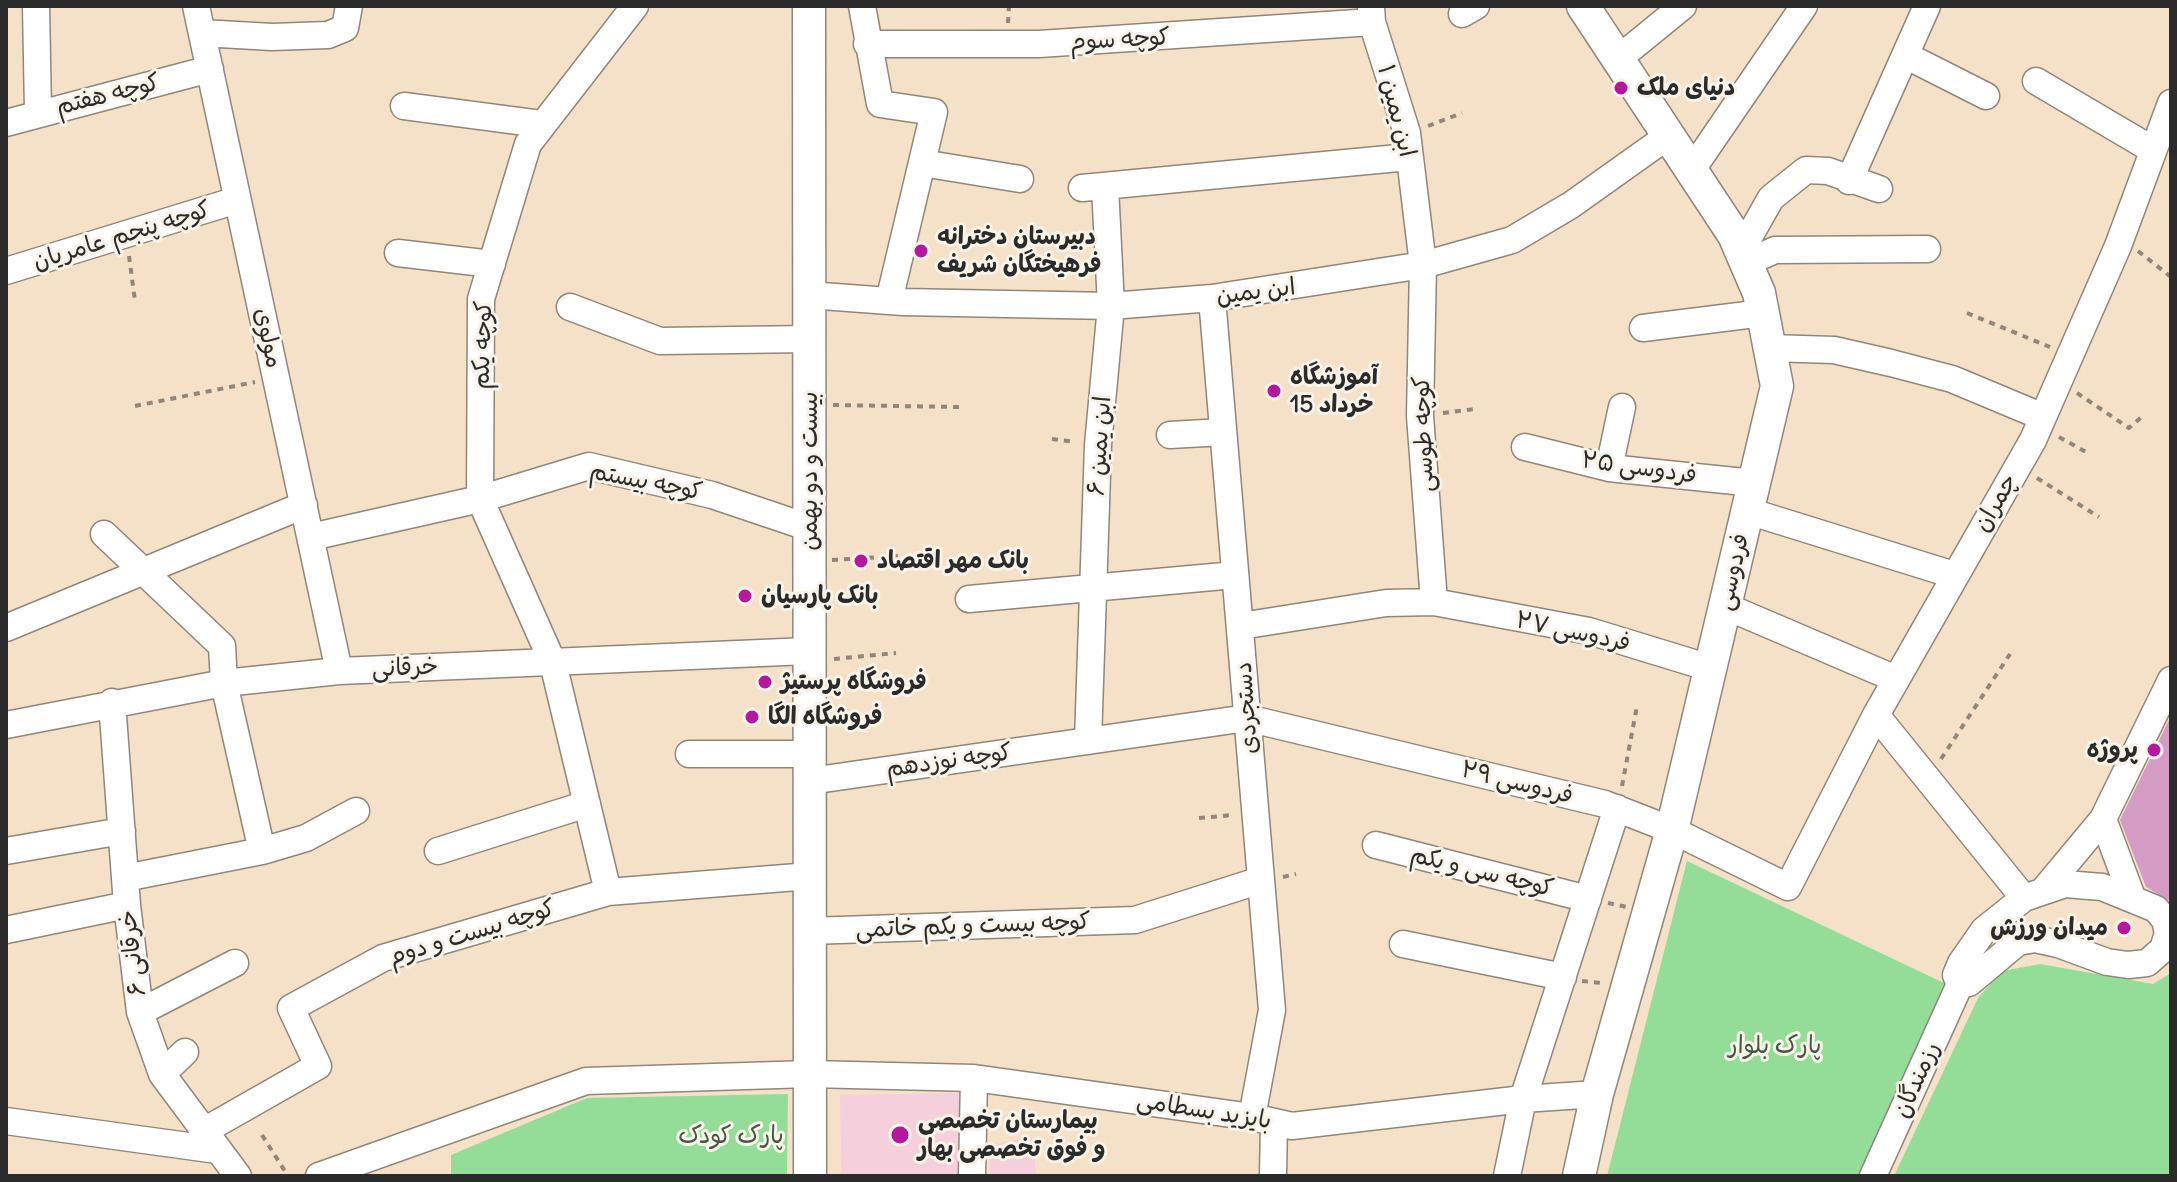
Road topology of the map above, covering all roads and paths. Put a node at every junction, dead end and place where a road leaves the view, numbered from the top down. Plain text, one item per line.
1 (36, 6) edge
2 (196, 6) edge
3 (349, 6) edge
4 (635, 6) edge
5 (809, 6) edge
6 (862, 6) edge
7 (1583, 6) edge
8 (1683, 6) edge
9 (1804, 6) edge
10 (1927, 6) edge
11 (1372, 14) edge
12 (202, 33) junction
13 (867, 44) junction
14 (1905, 55) junction
15 (1618, 59) junction
16 (210, 69) junction
17 (2036, 81) dead end
18 (1986, 96) dead end
19 (2171, 103) edge
20 (404, 106) dead end
21 (38, 112) junction
22 (1462, 113) dead end
23 (6, 123) edge
24 (541, 124) junction
25 (1668, 136) junction
26 (1408, 145) junction
27 (2153, 150) junction
28 (922, 163) junction
29 (1691, 171) junction
30 (1020, 179) dead end
31 (1849, 181) junction
32 (1879, 189) dead end
33 (237, 200) junction
34 (126, 234) junction
35 (2121, 238) junction
36 (1927, 249) dead end
37 (398, 253) dead end
38 (1743, 257) junction
39 (492, 264) junction
40 (1423, 265) junction
41 (6, 271) edge
42 (2171, 277) edge
43 (808, 295) junction
44 (1212, 298) junction
45 (135, 301) dead end
46 (889, 301) junction
47 (1111, 306) junction
48 (570, 307) dead end
49 (1763, 313) junction
50 (1967, 313) dead end
51 (1643, 328) dead end
52 (809, 339) junction
53 (1770, 348) junction
54 (2070, 355) junction
55 (276, 378) junction
56 (2059, 380) junction
57 (810, 405) junction
58 (135, 406) dead end
59 (960, 407) dead end
60 (1622, 407) dead end
61 (1474, 409) dead end
62 (2145, 414) dead end
63 (1420, 416) junction
64 (2041, 422) junction
65 (1223, 432) junction
66 (1170, 435) dead end
67 (1525, 447) dead end
68 (2086, 452) dead end
69 (2018, 466) junction
70 (1609, 468) junction
71 (1751, 497) junction
72 (480, 499) junction
73 (304, 505) junction
74 (2099, 517) dead end
75 (810, 528) junction
76 (104, 534) dead end
77 (311, 537) junction
78 (899, 556) dead end
79 (810, 561) junction
80 (144, 571) junction
81 (1235, 575) junction
82 (1954, 575) junction
83 (1093, 586) junction
84 (969, 599) dead end
85 (1434, 602) junction
86 (1725, 606) junction
87 (1241, 626) junction
88 (6, 628) edge
89 (896, 653) dead end
90 (2010, 654) dead end
91 (808, 656) junction
92 (553, 663) junction
93 (1710, 668) junction
94 (339, 671) junction
95 (1896, 679) junction
96 (2171, 680) edge
97 (224, 683) junction
98 (112, 702) junction
99 (1637, 706) dead end
100 (1876, 715) junction
101 (1247, 718) junction
102 (6, 725) edge
103 (1088, 741) junction
104 (689, 754) dead end
105 (810, 768) junction
106 (1928, 779) junction
107 (587, 804) junction
108 (1617, 808) junction
109 (356, 811) dead end
110 (1255, 813) junction
111 (1199, 818) dead end
112 (2103, 819) junction
113 (1672, 830) junction
114 (122, 831) junction
115 (1376, 845) dead end
116 (6, 851) edge
117 (262, 851) junction
118 (438, 851) dead end
119 (810, 876) junction
120 (125, 878) junction
121 (1261, 880) junction
122 (1788, 887) joint
123 (608, 892) junction
124 (2033, 894) junction
125 (1588, 899) junction
126 (127, 905) junction
127 (2153, 906) edge
128 (1649, 911) junction
129 (6, 930) edge
130 (810, 931) junction
131 (1403, 944) dead end
132 (2165, 952) edge
133 (235, 963) dead end
134 (1563, 977) junction
135 (1960, 984) junction
136 (1627, 988) junction
137 (140, 1012) junction
138 (185, 1052) dead end
139 (162, 1074) junction
140 (810, 1074) junction
141 (974, 1078) junction
142 (1597, 1094) junction
143 (1523, 1099) junction
144 (1263, 1119) junction
145 (6, 1121) edge
146 (262, 1135) dead end
147 (210, 1141) junction
148 (238, 1176) edge
149 (288, 1176) edge
150 (319, 1176) edge
151 (810, 1176) edge
152 (972, 1176) edge
153 (1273, 1176) edge
154 (1507, 1176) edge
155 (1579, 1176) edge
156 (1873, 1176) edge

1 - 21 street
2 - 12 street, مولوی
3 - 12 street
4 - 24 street, کوچه یکم
5 - 43 main road, بیست و دو بهمن
6 - 13 street
7 - 15 main road, فردوسی
8 - 15 street
9 - 29 street
10 - 14 street
11 - 13 street, کوچه سوم
11 - 26 street, ابن یمین ۱
12 - 16 street, مولوی
13 - 28 street
14 - 18 street
14 - 31 street
15 - 25 main road, فردوسی
16 - 21 street, کوچه هفتم
16 - 33 street, مولوی
17 - 27 street
19 - 27 street, چمران
20 - 24 street
21 - 23 street, کوچه هفتم
22 - 26 path
24 - 39 street, کوچه یکم
25 - 29 main road, فردوسی
25 - 40 street, ابن یمین
26 - 40 street, ابن یمین ۱
26 - 47 street, ابن یمین ۶
27 - 35 street, چمران
28 - 30 street
28 - 46 street
29 - 38 main road, فردوسی
31 - 32 street
31 - 38 street
33 - 34 street, کوچه پنجم عامریان
33 - 55 street, مولوی
34 - 41 street, کوچه پنجم عامریان
34 - 45 path
35 - 42 path
35 - 54 street, چمران
36 - 38 street
37 - 39 street
38 - 49 main road, فردوسی
39 - 72 street, کوچه یکم
40 - 44 street, ابن یمین
40 - 63 street, کوچه طوسی
43 - 46 street, ابن یمین
43 - 52 main road, بیست و دو بهمن
44 - 47 street, ابن یمین
44 - 65 street, دستجردی
46 - 47 street, ابن یمین
47 - 83 street, ابن یمین ۶
48 - 52 street
49 - 51 street
49 - 53 main road, فردوسی
50 - 54 path
52 - 57 main road, بیست و دو بهمن
53 - 64 street
53 - 71 main road, فردوسی
54 - 56 street, چمران
55 - 58 path
55 - 73 street, مولوی
56 - 62 path
56 - 64 street, چمران
57 - 59 path
57 - 75 main road, بیست و دو بهمن
60 - 70 street
61 - 63 path
63 - 85 street, کوچه طوسی
64 - 68 path
64 - 69 street, چمران
65 - 66 street
65 - 81 street, دستجردی
67 - 70 street, فردوسی ۲۵
69 - 74 path
69 - 82 street, چمران
70 - 71 street, فردوسی ۲۵
71 - 82 street, فردوسی ۲۵
71 - 86 main road, فردوسی
72 - 75 street, کوچه بیستم
72 - 77 street, کوچه بیستم
72 - 92 street, کوچه یکم
73 - 77 street, مولوی
73 - 80 street
75 - 79 main road, بیست و دو بهمن
76 - 80 street
77 - 94 street, مولوی
78 - 79 path
79 - 91 main road, بیست و دو بهمن
80 - 88 street
80 - 97 street
81 - 83 street
81 - 87 street, دستجردی
82 - 95 street, چمران
83 - 84 street
83 - 103 street, ابن یمین ۶
85 - 87 street, فردوسی ۲۷
85 - 93 street, فردوسی ۲۷
86 - 93 main road, فردوسی
86 - 95 street
87 - 101 street, دستجردی
89 - 91 path
90 - 106 path
91 - 92 street, خرقانی
91 - 105 main road, بیست و دو بهمن
92 - 94 street, خرقانی
92 - 107 street, کوچه یکم
93 - 113 main road, فردوسی
94 - 97 street, خرقانی
95 - 100 street, چمران
96 - 112 street
97 - 98 street, خرقانی
97 - 117 street
98 - 102 street, خرقانی
98 - 114 street, خرقانی ۶
99 - 108 path
100 - 106 street
100 - 122 street, چمران
101 - 103 street, کوچه نوزدهم
101 - 108 street, فردوسی ۲۹
101 - 110 street, دستجردی
103 - 105 street, کوچه نوزدهم
104 - 105 street, کوچه نوزدهم
105 - 119 main road, بیست و دو بهمن
106 - 124 street
107 - 118 street
107 - 123 street, کوچه یکم
108 - 113 street, فردوسی ۲۹
108 - 125 street
109 - 117 street
110 - 111 path
110 - 121 street, دستجردی
112 - 124 street
112 - 127 street
113 - 122 street, فردوسی ۲۹
113 - 128 main road, فردوسی
114 - 116 street
114 - 120 street, خرقانی ۶
115 - 125 street, کوچه سی و یکم
117 - 120 street
119 - 123 street, کوچه بیست و دوم
119 - 130 main road, بیست و دو بهمن
120 - 126 street, خرقانی ۶
121 - 130 street, کوچه بیست و یکم خاتمی
121 - 144 street, دستجردی
123 - 147 street, کوچه بیست و دوم
124 - 127 street
124 - 135 street
125 - 128 path
125 - 134 street
126 - 129 street
126 - 137 street, خرقانی ۶
127 - 132 street
128 - 136 main road, فردوسی
130 - 140 main road, بیست و دو بهمن
131 - 134 street
132 - 135 street
133 - 137 street
134 - 136 path
134 - 143 street
135 - 156 street, رزمندگان
136 - 142 main road, فردوسی
137 - 139 street, خرقانی ۶
138 - 139 street
139 - 147 street, خرقانی ۶
140 - 141 street, بایزید بسطامی
140 - 150 street, بایزید بسطامی
140 - 151 main road, بیست و دو بهمن
141 - 144 street, بایزید بسطامی
141 - 152 street
142 - 143 street, بایزید بسطامی
142 - 155 main road, فردوسی
143 - 144 street, بایزید بسطامی
143 - 154 street
144 - 153 street, دستجردی
145 - 147 street
146 - 149 path
147 - 148 street, خرقانی ۶

